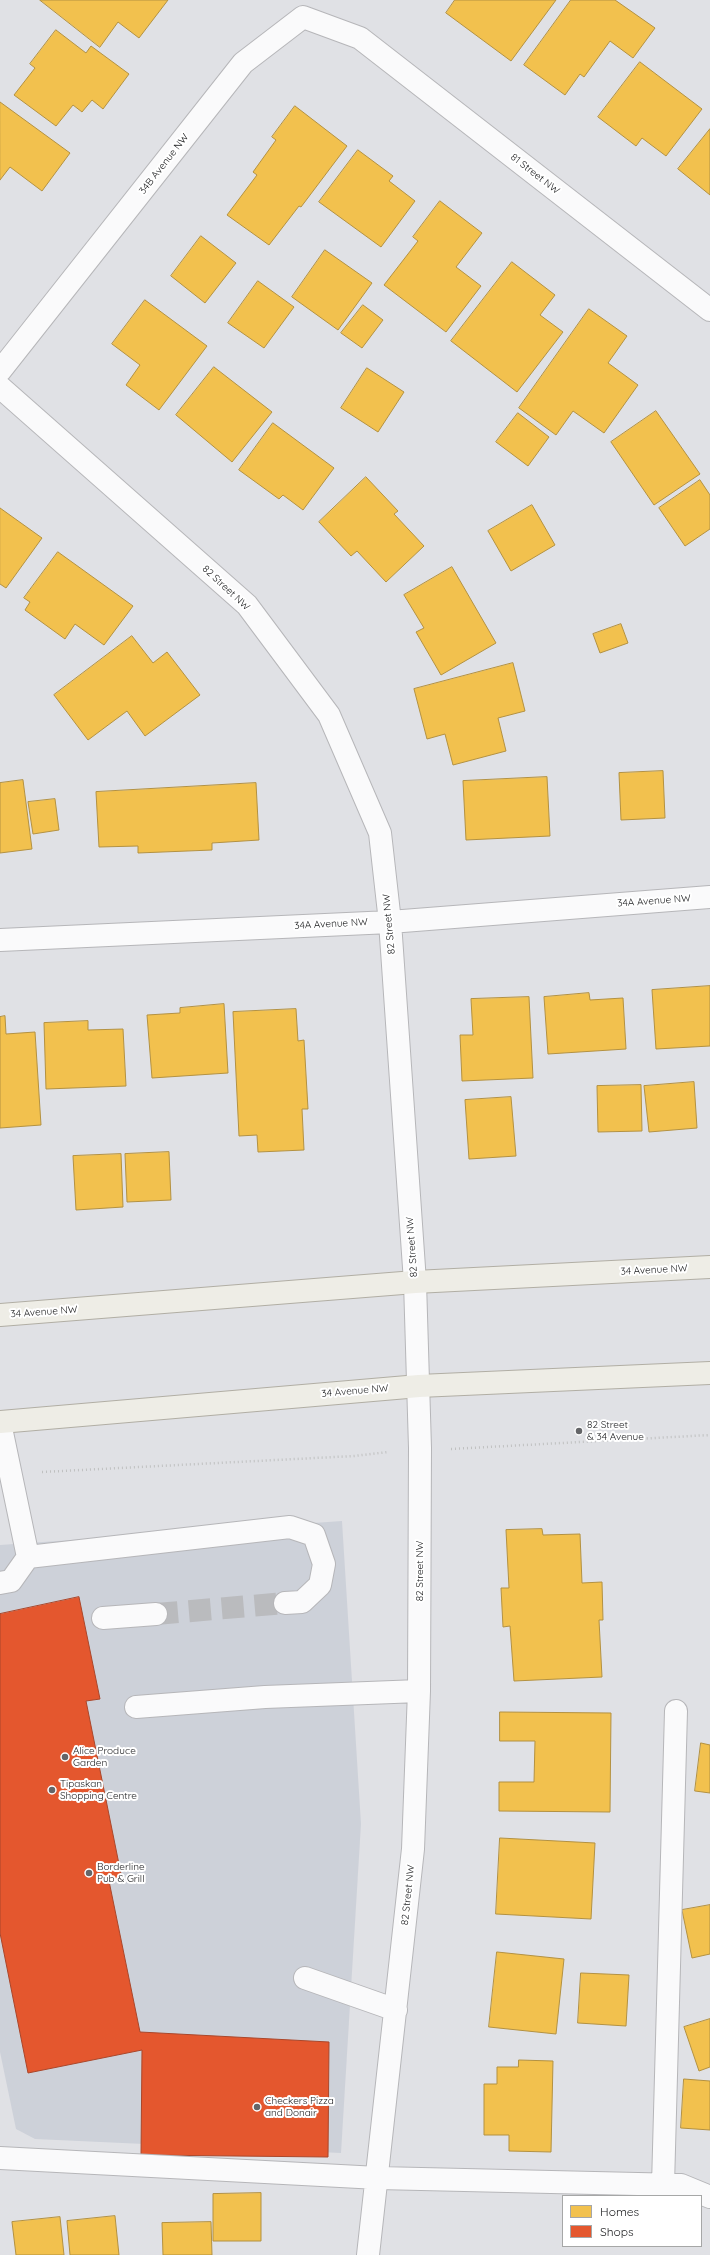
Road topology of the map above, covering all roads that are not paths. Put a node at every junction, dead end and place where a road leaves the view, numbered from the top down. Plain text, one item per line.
1 (360, 38) joint
2 (710, 310) edge
3 (0, 371) edge
4 (0, 387) edge
5 (710, 897) edge
6 (390, 922) junction
7 (0, 940) edge
8 (710, 1267) edge
9 (415, 1282) junction
10 (0, 1315) edge
11 (710, 1373) edge
12 (418, 1386) junction
13 (0, 1422) edge
14 (28, 1557) junction
15 (0, 1583) edge
16 (285, 1603) tunnel mouth
17 (156, 1614) tunnel mouth
18 (103, 1618) dead end
19 (419, 1691) junction
20 (136, 1708) dead end
21 (676, 1711) dead end
22 (305, 1978) dead end
23 (396, 2010) junction
24 (0, 2158) edge
25 (378, 2178) junction
26 (663, 2185) junction
27 (710, 2197) edge
28 (368, 2255) edge

1 - 2 street, 81 Street NW
1 - 3 street, 34B Avenue NW
4 - 6 street, 82 Street NW
5 - 6 street, 34A Avenue NW
6 - 7 street, 34A Avenue NW
6 - 9 street, 82 Street NW
8 - 9 main road, 34 Avenue NW
9 - 10 main road, 34 Avenue NW
9 - 12 street, 82 Street NW
11 - 12 main road, 34 Avenue NW
12 - 13 main road, 34 Avenue NW
12 - 19 street, 82 Street NW
13 - 14 street
14 - 15 street
14 - 16 street
17 - 18 street
19 - 20 street
19 - 23 street, 82 Street NW
21 - 26 street
22 - 23 street
23 - 25 street, 82 Street NW
24 - 25 street
25 - 26 street
25 - 28 street, 82 Street NW
26 - 27 street

